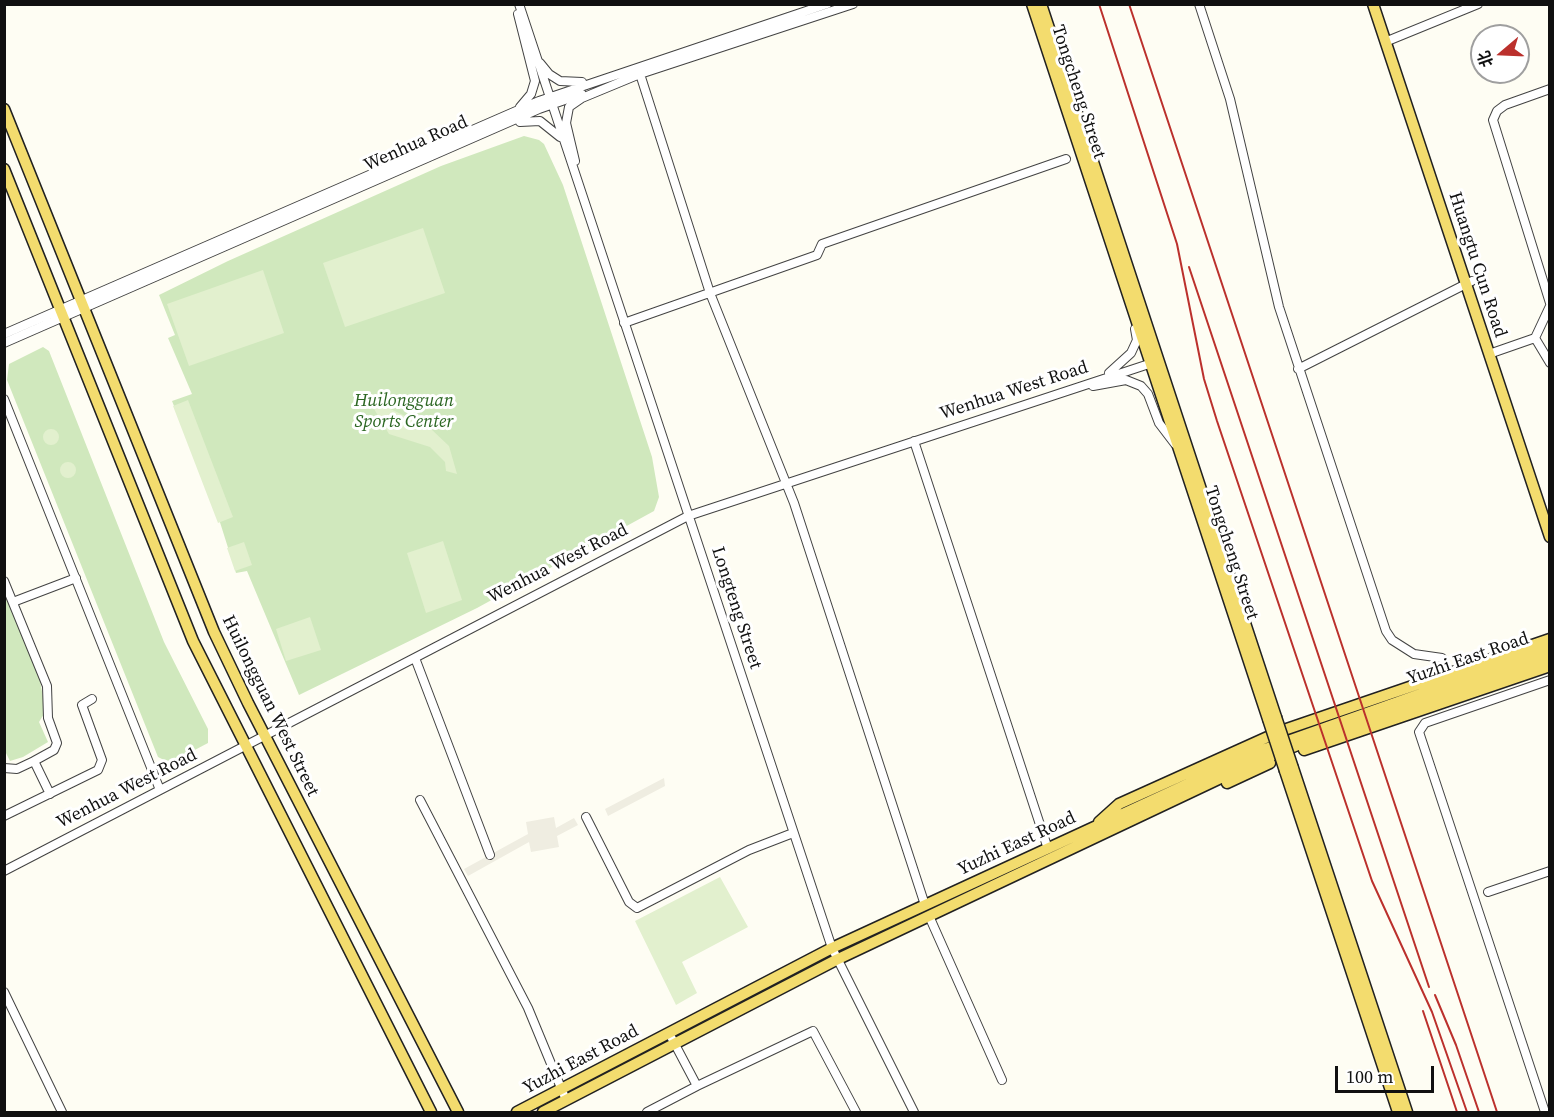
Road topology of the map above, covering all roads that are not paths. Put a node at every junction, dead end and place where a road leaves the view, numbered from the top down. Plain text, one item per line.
1 (518, 4) edge
2 (828, 4) edge
3 (853, 4) edge
4 (1030, 4) edge
5 (1041, 4) edge
6 (1199, 4) edge
7 (1373, 4) edge
8 (1381, 4) edge
9 (1478, 4) edge
10 (1389, 40) junction
11 (532, 43) junction
12 (639, 71) junction
13 (1550, 89) edge
14 (551, 100) junction
15 (4, 109) edge
16 (501, 118) junction
17 (457, 145) junction
18 (1066, 159) dead end
19 (573, 168) junction
20 (4, 169) edge
21 (579, 187) junction
22 (1117, 262) junction
23 (1469, 282) junction
24 (710, 293) junction
25 (83, 304) junction
26 (1550, 304) edge
27 (62, 314) junction
28 (624, 323) junction
29 (4, 334) edge
30 (1535, 338) junction
31 (4, 343) edge
32 (1492, 353) junction
33 (1154, 362) junction
34 (1550, 363) edge
35 (1298, 369) junction
36 (1088, 384) junction
37 (1066, 391) junction
38 (4, 399) edge
39 (914, 441) junction
40 (1182, 457) junction
41 (786, 483) junction
42 (1550, 514) edge
43 (688, 516) junction
44 (1550, 537) edge
45 (76, 578) junction
46 (4, 581) edge
47 (13, 602) junction
48 (1550, 639) edge
49 (1550, 648) edge
50 (1550, 657) edge
51 (415, 658) junction
52 (1442, 658) dead end
53 (1550, 666) edge
54 (1550, 680) edge
55 (92, 699) dead end
56 (1272, 718) junction
57 (264, 736) junction
58 (245, 746) junction
59 (34, 761) junction
60 (4, 768) edge
61 (1289, 769) junction
62 (160, 790) junction
63 (50, 794) junction
64 (420, 800) dead end
65 (4, 816) edge
66 (586, 817) dead end
67 (794, 834) junction
68 (1089, 835) junction
69 (1048, 849) junction
70 (490, 855) dead end
71 (1550, 870) edge
72 (4, 871) edge
73 (1488, 892) dead end
74 (927, 911) junction
75 (832, 948) junction
76 (836, 960) junction
77 (4, 992) edge
78 (669, 1033) junction
79 (1374, 1040) junction
80 (675, 1044) junction
81 (1002, 1080) dead end
82 (697, 1086) junction
83 (561, 1089) junction
84 (566, 1100) junction
85 (455, 1110) edge
86 (62, 1113) edge
87 (431, 1113) edge
88 (517, 1113) edge
89 (543, 1113) edge
90 (647, 1113) edge
91 (856, 1113) edge
92 (914, 1113) edge
93 (1392, 1113) edge
94 (1398, 1113) edge
95 (1407, 1113) edge
96 (1545, 1113) edge

1 - 11 street
1 - 16 street
2 - 12 street, Wenhua Road
3 - 12 street, Wenhua Road
4 - 22 main road, Tongcheng Street
5 - 33 main road, Tongcheng Street
6 - 35 street
7 - 10 main road, Huangtu Cun Road
8 - 10 main road, Huangtu Cun Road
9 - 10 street
10 - 23 main road, Huangtu Cun Road
11 - 12 street
11 - 14 street, Longteng Street
12 - 14 street, Wenhua Road
12 - 21 street
12 - 24 street
13 - 26 street
14 - 16 street, Wenhua Road
14 - 17 street, Wenhua Road
14 - 19 street, Longteng Street
15 - 25 main road, Huilongguan West Street
16 - 25 street, Wenhua Road
17 - 19 street
17 - 25 street, Wenhua Road
18 - 24 street
19 - 21 street, Longteng Street
20 - 27 main road
21 - 28 street, Longteng Street
22 - 33 main road, Tongcheng Street
22 - 36 street
23 - 32 main road, Huangtu Cun Road
23 - 35 street
24 - 28 street
24 - 41 street
25 - 27 street, Wenhua Road
25 - 57 main road, Huilongguan West Street
26 - 30 street
27 - 29 street, Wenhua Road
27 - 31 street, Wenhua Road
27 - 58 main road
28 - 43 street, Longteng Street
30 - 32 street
30 - 34 street
32 - 42 main road, Huangtu Cun Road
32 - 44 main road, Huangtu Cun Road
33 - 36 street, Wenhua West Road
33 - 40 main road, Tongcheng Street
33 - 56 main road, Tongcheng Street
35 - 52 street
36 - 37 street, Wenhua West Road
37 - 39 street, Wenhua West Road
37 - 40 street
38 - 45 street
39 - 41 street, Wenhua West Road
39 - 69 street
40 - 56 main road, Tongcheng Street
41 - 43 street, Wenhua West Road
41 - 74 street
43 - 51 street, Wenhua West Road
43 - 67 street, Longteng Street
45 - 47 street
45 - 62 street
46 - 47 street
47 - 59 street
48 - 68 main road
49 - 68 main road, Yuzhi East Road
50 - 68 main road, Yuzhi East Road
51 - 57 street, Wenhua West Road
51 - 70 street
53 - 68 main road
54 - 96 street
55 - 63 street
56 - 61 main road, Tongcheng Street, bridge
57 - 58 street, Wenhua West Road
57 - 85 main road, Huilongguan West Street
58 - 62 street, Wenhua West Road
58 - 87 main road
59 - 60 street
59 - 63 street
61 - 79 main road, Tongcheng Street
61 - 95 main road, Tongcheng Street
62 - 72 street, Wenhua West Road
63 - 65 street
64 - 83 street
66 - 67 street
67 - 75 street, Longteng Street
68 - 69 main road, Yuzhi East Road
68 - 74 main road, Yuzhi East Road
69 - 74 main road, Yuzhi East Road
71 - 73 street
74 - 75 main road, Yuzhi East Road
74 - 76 main road, Yuzhi East Road
74 - 81 street
75 - 76 street, Longteng Street
75 - 78 main road, Yuzhi East Road
76 - 80 main road, Yuzhi East Road
76 - 92 street, Longteng Street
77 - 86 street
78 - 80 street
78 - 83 main road, Yuzhi East Road
79 - 93 street
79 - 94 main road, Tongcheng Street
80 - 82 street
80 - 84 main road, Yuzhi East Road
82 - 90 street
82 - 91 street
83 - 84 street
83 - 88 main road, Yuzhi East Road
84 - 89 main road, Yuzhi East Road

